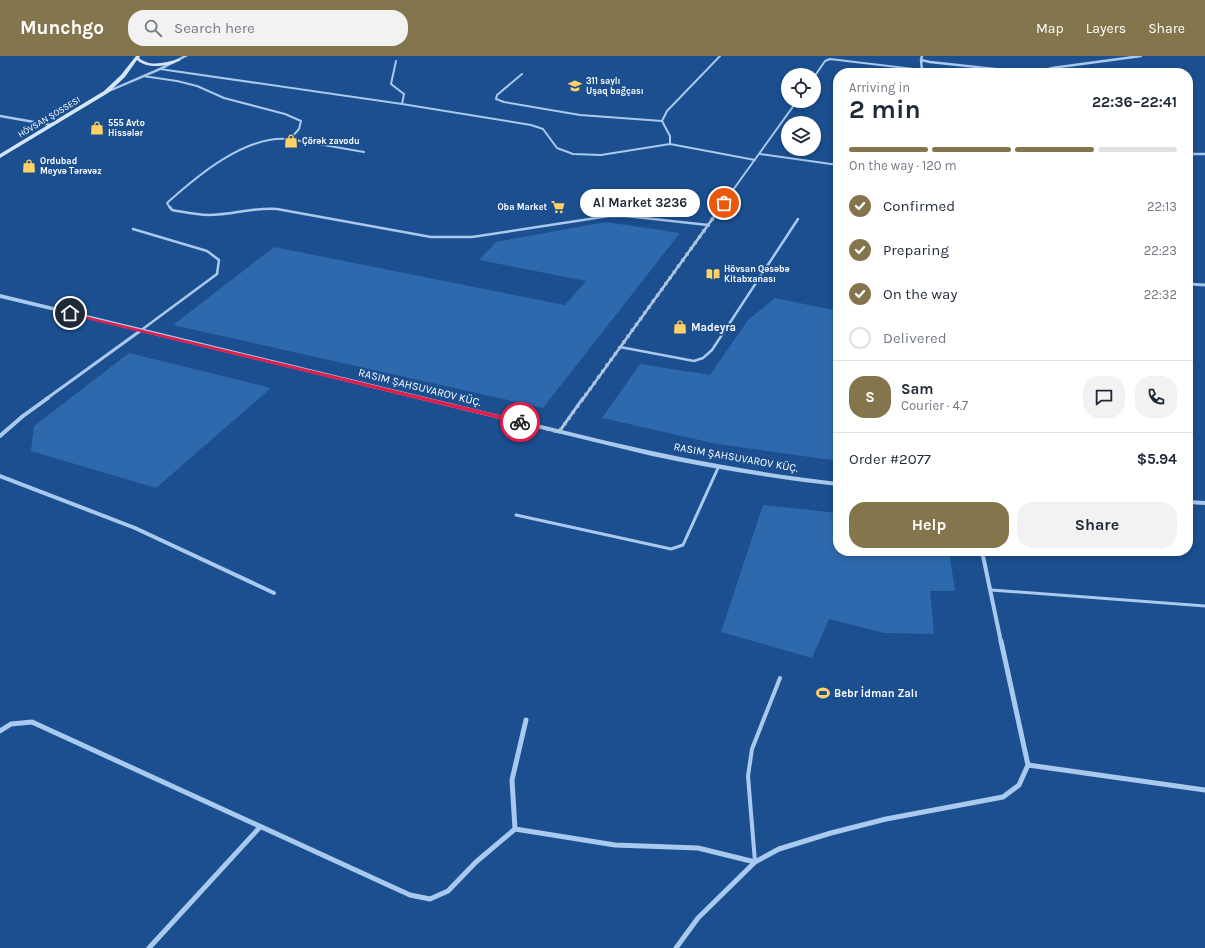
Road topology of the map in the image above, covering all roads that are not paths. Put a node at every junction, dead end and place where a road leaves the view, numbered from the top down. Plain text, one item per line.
1 (186, 56) edge
2 (720, 56) edge
3 (1141, 56) edge
4 (137, 57) edge
5 (922, 58) edge
6 (178, 60) junction
7 (396, 61) dead end
8 (820, 68) edge
9 (894, 68) edge
10 (995, 68) edge
11 (1052, 68) edge
12 (160, 69) junction
13 (522, 74) dead end
14 (144, 76) junction
15 (106, 92) junction
16 (402, 104) junction
17 (792, 108) edge
18 (0, 116) edge
19 (662, 122) junction
20 (51, 125) junction
21 (289, 140) junction
22 (670, 144) junction
23 (364, 152) dead end
24 (760, 154) junction
25 (1193, 154) edge
26 (1205, 154) edge
27 (0, 156) edge
28 (755, 160) junction
29 (833, 164) edge
30 (798, 219) dead end
31 (708, 225) junction
32 (133, 229) dead end
33 (1193, 284) edge
34 (1205, 285) edge
35 (0, 296) edge
36 (140, 331) junction
37 (620, 347) junction
38 (559, 432) junction
39 (0, 436) edge
40 (718, 468) junction
41 (0, 476) edge
42 (833, 484) edge
43 (1193, 502) edge
44 (1205, 502) edge
45 (516, 515) dead end
46 (983, 556) edge
47 (991, 590) junction
48 (274, 593) dead end
49 (1205, 606) edge
50 (780, 678) dead end
51 (526, 720) dead end
52 (0, 731) edge
53 (1028, 765) junction
54 (1205, 790) edge
55 (260, 827) junction
56 (515, 829) junction
57 (755, 862) junction
58 (149, 948) edge
59 (676, 948) edge

1 - 6 street
2 - 19 lane
3 - 11 street
4 - 6 main road
4 - 15 main road, HÖVSAN ŞOSSESI
5 - 10 street
6 - 12 street
7 - 16 lane
8 - 9 lane
12 - 14 street
12 - 16 lane
13 - 19 lane
14 - 15 street
14 - 21 lane
15 - 20 main road, HÖVSAN ŞOSSESI
16 - 22 lane
17 - 24 lane
18 - 20 street
19 - 22 lane
20 - 27 main road, HÖVSAN ŞOSSESI
21 - 23 lane
21 - 31 lane
22 - 28 lane
24 - 28 lane
24 - 29 lane
25 - 26 street
28 - 31 lane
30 - 37 lane
31 - 37 lane
32 - 36 lane
33 - 34 street
35 - 36 street, RASIM ŞAHSUVAROV KÜÇ.
36 - 38 street, RASIM ŞAHSUVAROV KÜÇ.
36 - 39 street
37 - 38 lane
38 - 40 street, RASIM ŞAHSUVAROV KÜÇ.
40 - 42 street, RASIM ŞAHSUVAROV KÜÇ.
40 - 45 lane
41 - 48 street
43 - 44 street
46 - 47 street
47 - 49 lane
47 - 53 street
50 - 57 lane
51 - 56 street
52 - 55 street
53 - 54 street
53 - 57 street
55 - 56 street
55 - 58 street
56 - 57 street
57 - 59 street

